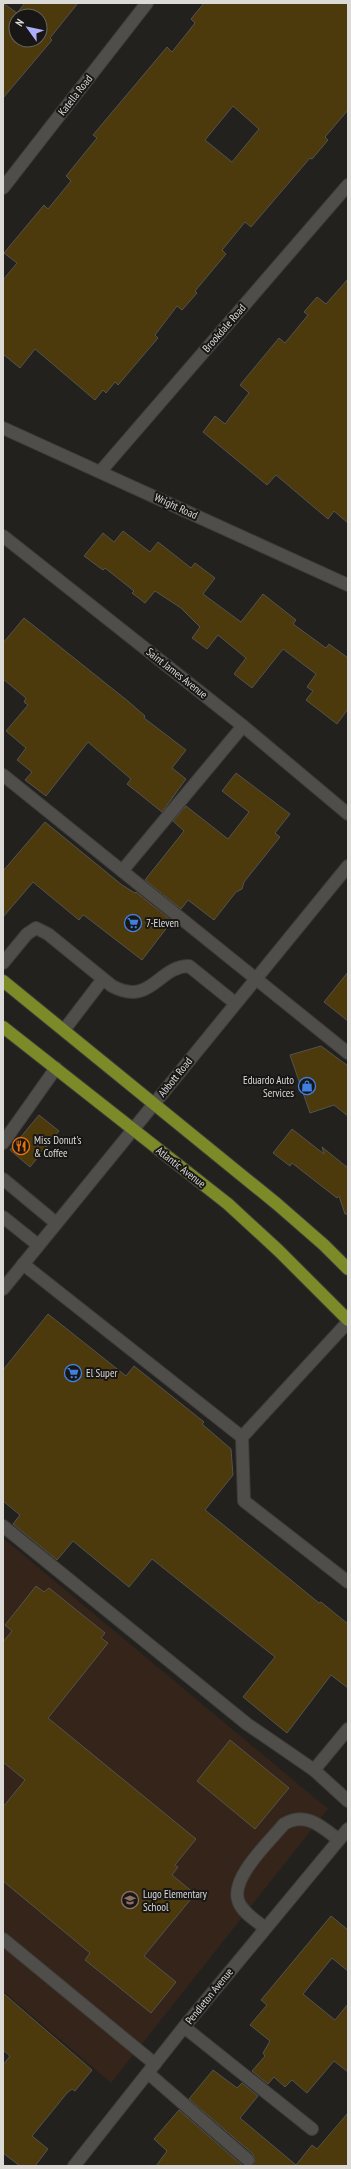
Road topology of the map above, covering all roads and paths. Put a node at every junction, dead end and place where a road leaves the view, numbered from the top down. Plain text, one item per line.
1 (147, 3) edge
2 (348, 185) edge
3 (3, 188) edge
4 (3, 428) edge
5 (100, 472) junction
6 (3, 536) edge
7 (348, 585) edge
8 (243, 726) junction
9 (3, 775) edge
10 (348, 814) edge
11 (348, 866) edge
12 (122, 871) junction
13 (3, 963) edge
14 (103, 979) junction
15 (256, 979) junction
16 (3, 981) edge
17 (235, 1003) junction
18 (3, 1027) edge
19 (64, 1030) junction
20 (348, 1053) edge
21 (56, 1068) junction
22 (153, 1104) junction
23 (133, 1129) junction
24 (3, 1143) edge
25 (3, 1179) edge
26 (3, 1217) edge
27 (56, 1223) junction
28 (38, 1245) junction
29 (23, 1264) junction
30 (348, 1269) edge
31 (3, 1289) edge
32 (348, 1321) edge
33 (242, 1437) junction
34 (3, 1526) edge
35 (348, 1582) edge
36 (348, 1729) edge
37 (314, 1770) junction
38 (348, 1801) edge
39 (348, 1830) edge
40 (339, 1840) junction
41 (266, 1928) junction
42 (3, 1939) edge
43 (184, 2027) junction
44 (151, 2069) junction
45 (312, 2129) dead end
46 (248, 2160) dead end
47 (74, 2166) edge

1 - 3 street, Katella Road
2 - 5 street, Brookdale Road
4 - 5 street, Wright Road
5 - 7 street, Wright Road
6 - 8 street, Saint James Avenue
8 - 10 street, Saint James Avenue
8 - 12 street
9 - 12 street
11 - 15 street, Abbott Road
12 - 15 street
13 - 14 street
14 - 17 street
14 - 19 street
15 - 17 street, Abbott Road
15 - 20 street
16 - 19 main road
17 - 22 street, Abbott Road
18 - 21 main road, Atlantic Avenue
19 - 22 main road
21 - 23 main road, Atlantic Avenue
21 - 24 street
22 - 23 street, Abbott Road
22 - 30 main road
23 - 27 street, Abbott Road
23 - 32 main road, Atlantic Avenue
25 - 27 street
26 - 28 street
27 - 28 street, Abbott Road
28 - 29 street, Abbott Road
29 - 31 street, Abbott Road
29 - 33 street
32 - 33 street
33 - 35 street
34 - 37 street
36 - 37 street
37 - 38 street
39 - 40 street, Pendleton Avenue
40 - 41 street, Pendleton Avenue
40 - 41 street
41 - 43 street, Pendleton Avenue
42 - 44 street
43 - 44 street, Pendleton Avenue
43 - 45 street
44 - 46 street
44 - 47 street, Pendleton Avenue

